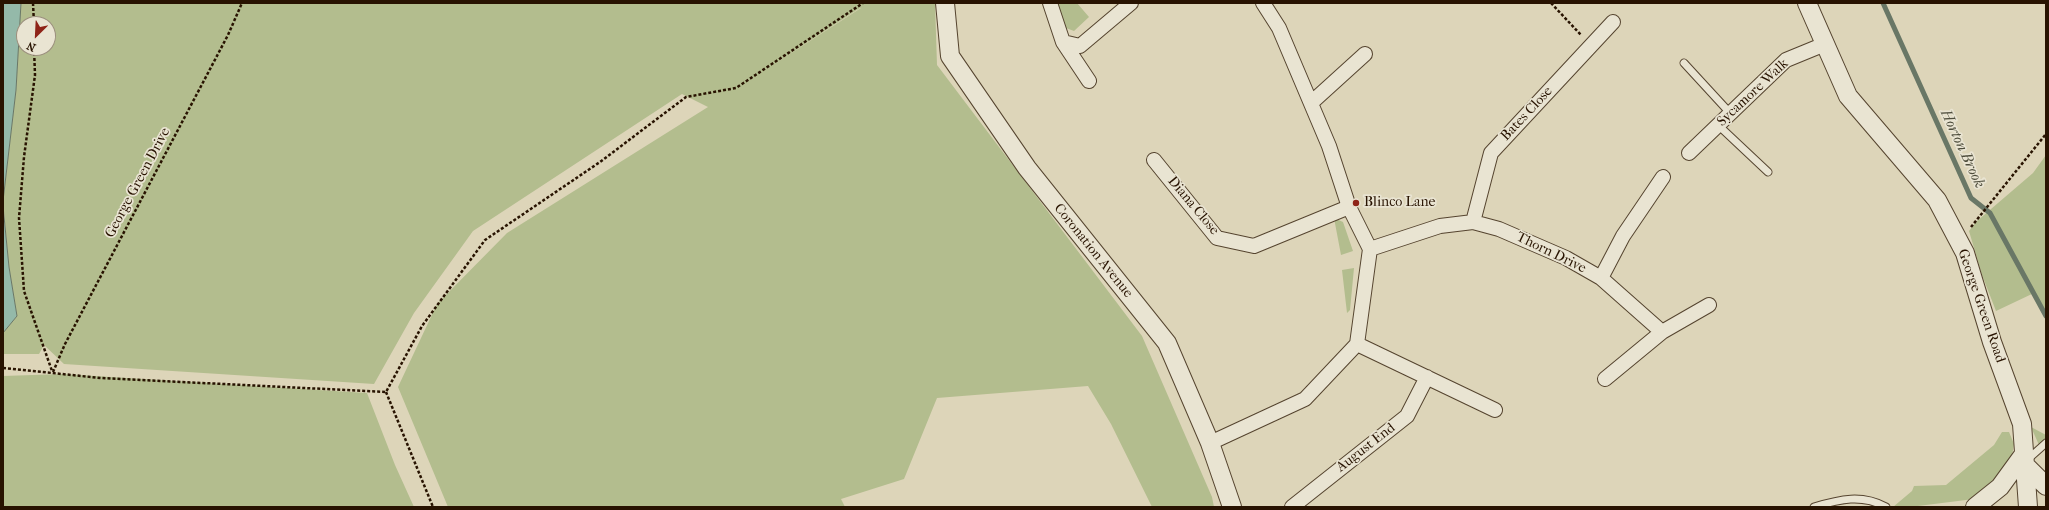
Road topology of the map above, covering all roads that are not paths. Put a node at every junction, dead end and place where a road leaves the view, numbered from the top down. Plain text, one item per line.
1 (945, 3) edge
2 (1050, 3) edge
3 (1131, 3) edge
4 (1263, 3) edge
5 (1807, 3) edge
6 (1613, 22) dead end
7 (1063, 42) junction
8 (1825, 44) junction
9 (1365, 54) dead end
10 (1684, 63) dead end
11 (1089, 81) dead end
12 (1311, 103) junction
13 (1730, 113) junction
14 (1718, 125) junction
15 (1689, 153) dead end
16 (1154, 160) dead end
17 (1768, 172) dead end
18 (1663, 177) dead end
19 (1349, 207) junction
20 (1473, 222) junction
21 (1370, 249) junction
22 (1601, 278) junction
23 (1709, 305) dead end
24 (1662, 332) junction
25 (1357, 344) junction
26 (1427, 377) junction
27 (1605, 379) dead end
28 (1495, 410) dead end
29 (1210, 443) junction
30 (2046, 443) edge
31 (2025, 460) junction
32 (2046, 486) edge
33 (1232, 507) edge
34 (1292, 507) edge
35 (1814, 507) edge
36 (1886, 507) edge
37 (1975, 507) edge
38 (2028, 507) edge

1 - 29 street, Coronation Avenue
2 - 7 street
3 - 7 street
4 - 12 street
5 - 8 street, George Green Road
6 - 20 street, Bates Close
7 - 11 street
8 - 13 street, Sycamore Walk
8 - 31 street, George Green Road
9 - 12 street
10 - 13 lane
12 - 19 street
13 - 14 street, Sycamore Walk
14 - 15 street, Sycamore Walk
14 - 17 lane
16 - 19 street, Diana Close
18 - 22 street
19 - 21 street
20 - 21 street, Thorn Drive
20 - 22 street, Thorn Drive
21 - 25 street
22 - 24 street, Thorn Drive
23 - 24 street
24 - 27 street
25 - 26 street
25 - 29 street
26 - 28 street
26 - 34 street, August End
29 - 33 street, Coronation Avenue
30 - 31 lane
31 - 32 street
31 - 37 street
31 - 38 street, George Green Road
35 - 36 lane

